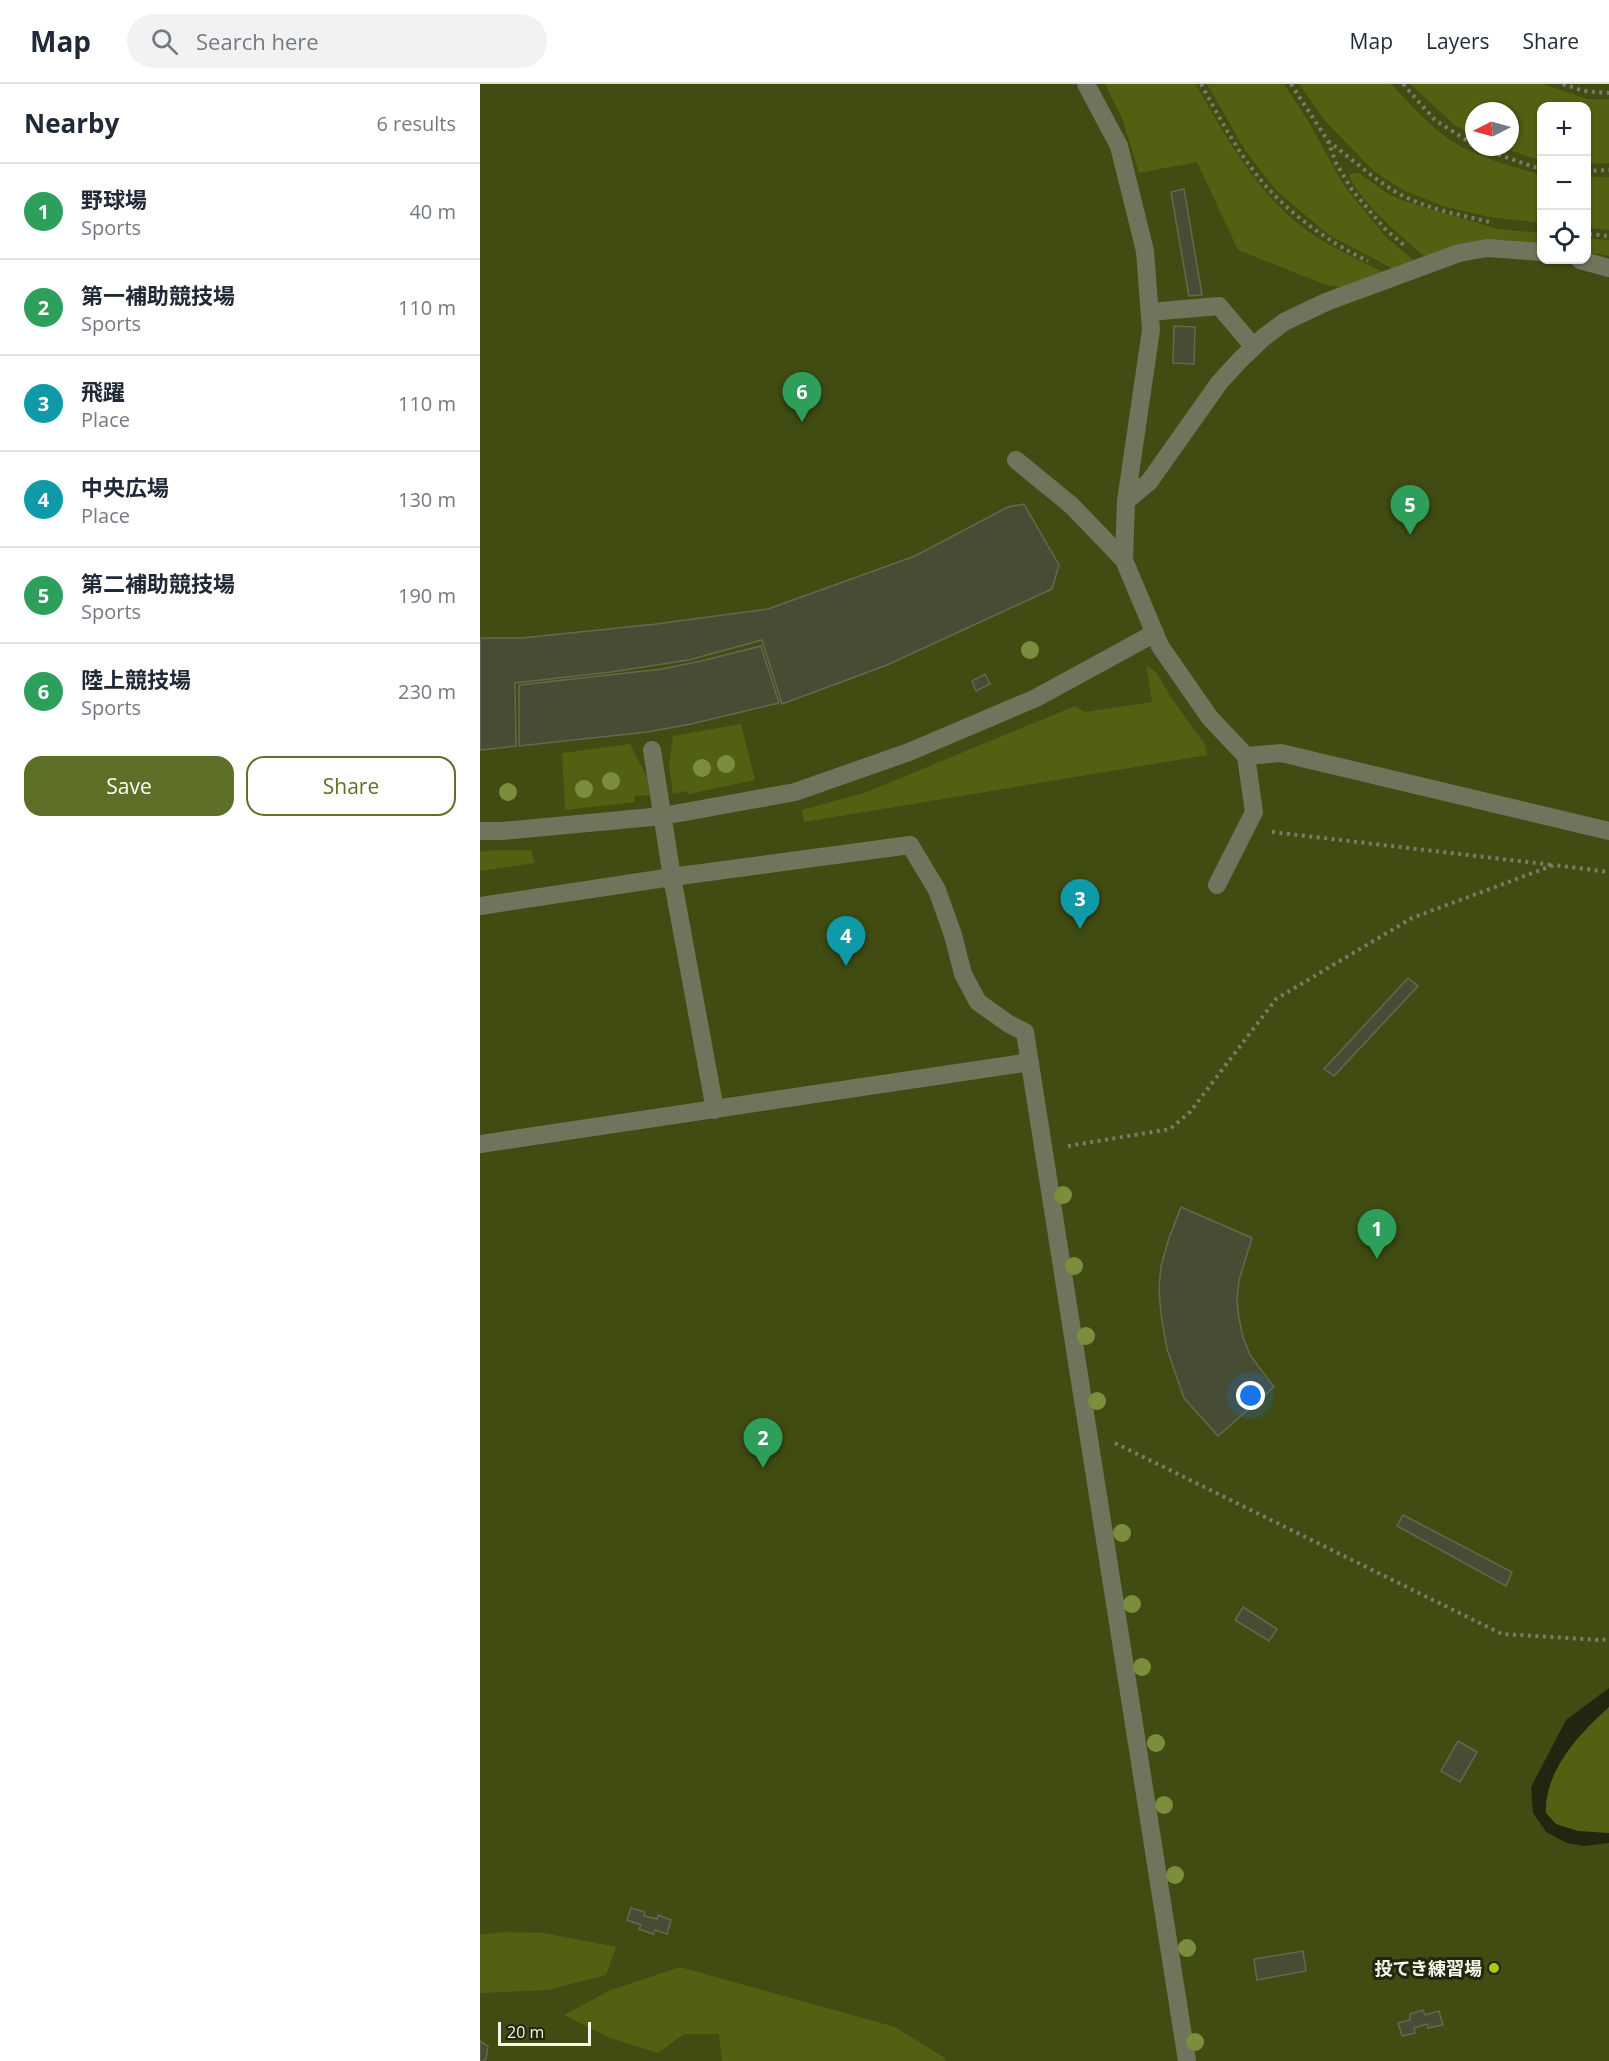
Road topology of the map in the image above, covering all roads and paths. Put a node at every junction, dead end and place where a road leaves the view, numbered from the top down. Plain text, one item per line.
1 (1086, 84) edge
2 (1201, 84) edge
3 (1291, 84) edge
4 (1403, 84) edge
5 (1563, 84) edge
6 (1609, 93) edge
7 (1465, 140) edge
8 (1328, 141) junction
9 (1503, 156) edge
10 (1537, 167) edge
11 (1609, 170) edge
12 (1591, 171) edge
13 (1499, 223) dead end
14 (1591, 234) edge
15 (1609, 236) edge
16 (1537, 252) edge
17 (1591, 263) edge
18 (1428, 264) junction
19 (1609, 268) edge
20 (1398, 275) junction
21 (1150, 312) junction
22 (1253, 346) junction
23 (1016, 460) dead end
24 (1126, 501) junction
25 (1124, 560) junction
26 (1155, 633) junction
27 (652, 750) dead end
28 (1246, 756) junction
29 (663, 816) junction
30 (1245, 829) junction
31 (480, 831) edge
32 (1609, 831) edge
33 (1554, 865) junction
34 (1609, 872) edge
35 (672, 877) junction
36 (1216, 885) dead end
37 (480, 906) edge
38 (1030, 1062) junction
39 (714, 1110) junction
40 (480, 1144) edge
41 (1044, 1150) junction
42 (1088, 1429) junction
43 (1609, 1639) edge
44 (1187, 2061) edge

1 - 21 street
2 - 20 path
3 - 8 path
4 - 7 path
5 - 6 path
8 - 13 path
8 - 18 path
9 - 10 path
11 - 12 path
14 - 15 path
16 - 18 street
17 - 19 street
18 - 20 street
20 - 22 street
21 - 22 street
21 - 24 street
22 - 24 street
23 - 25 street
24 - 25 street
25 - 26 street
26 - 28 street
26 - 29 street
27 - 29 street
28 - 30 street
28 - 32 street
29 - 31 street
29 - 35 street
30 - 33 path
30 - 36 street
33 - 34 path
33 - 41 path
35 - 37 street
35 - 38 street
35 - 39 street
38 - 39 street
38 - 41 street
39 - 40 street
41 - 42 street
42 - 43 path
42 - 44 street

